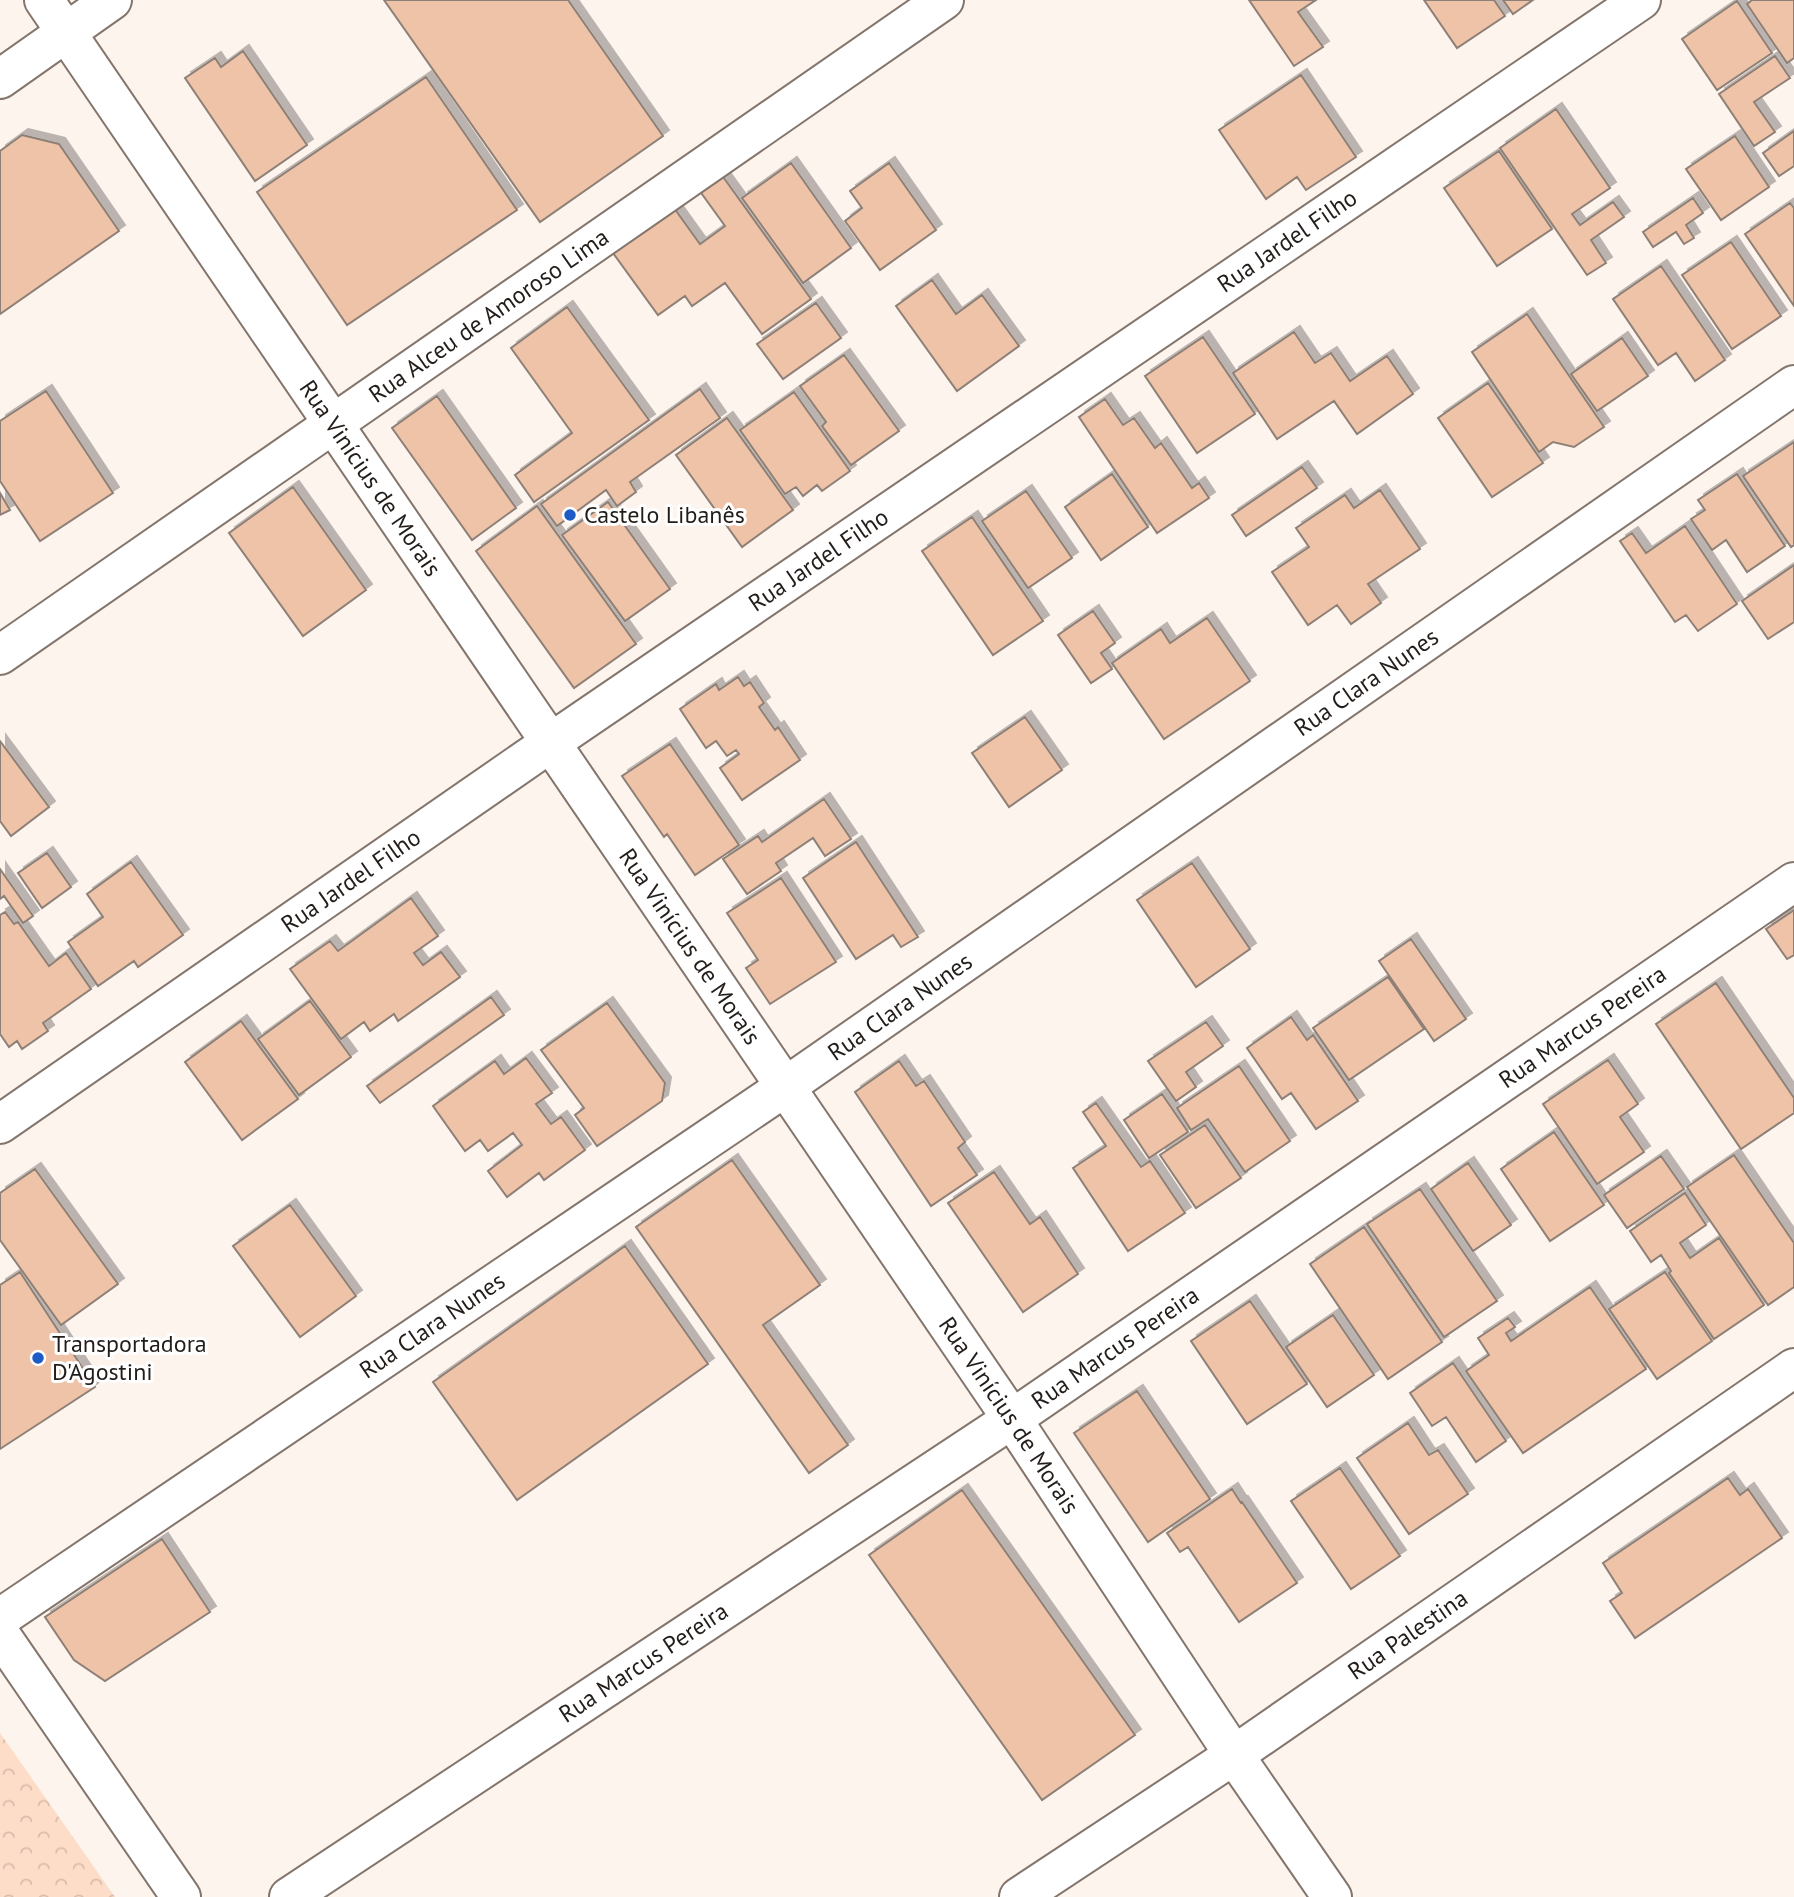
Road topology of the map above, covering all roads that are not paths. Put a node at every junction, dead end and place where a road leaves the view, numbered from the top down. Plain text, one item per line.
1 (44, 0) edge
2 (112, 0) edge
3 (944, 0) edge
4 (1641, 0) edge
5 (66, 32) junction
6 (0, 79) edge
7 (1794, 385) edge
8 (333, 424) junction
9 (0, 654) edge
10 (550, 743) junction
11 (1794, 882) edge
12 (785, 1087) junction
13 (0, 1124) edge
14 (1794, 1368) edge
15 (1012, 1419) junction
16 (0, 1618) edge
17 (0, 1634) edge
18 (1234, 1755) junction
19 (181, 1897) edge
20 (289, 1897) edge
21 (1018, 1897) edge
22 (1332, 1897) edge

1 - 5 street, Rua Vinícius de Morais
2 - 5 street
3 - 8 street, Rua Alceu de Amoroso Lima
4 - 10 street, Rua Jardel Filho
5 - 6 street
5 - 8 street, Rua Vinícius de Morais
7 - 12 street, Rua Clara Nunes
8 - 9 street, Rua Alceu de Amoroso Lima
8 - 10 street, Rua Vinícius de Morais
10 - 12 street, Rua Vinícius de Morais
10 - 13 street, Rua Jardel Filho
11 - 15 street, Rua Marcus Pereira
12 - 15 street, Rua Vinícius de Morais
12 - 16 street, Rua Clara Nunes
14 - 18 street, Rua Palestina
15 - 18 street, Rua Vinícius de Morais
15 - 20 street, Rua Marcus Pereira
17 - 19 street
18 - 21 street, Rua Palestina
18 - 22 street, Rua Vinícius de Morais

